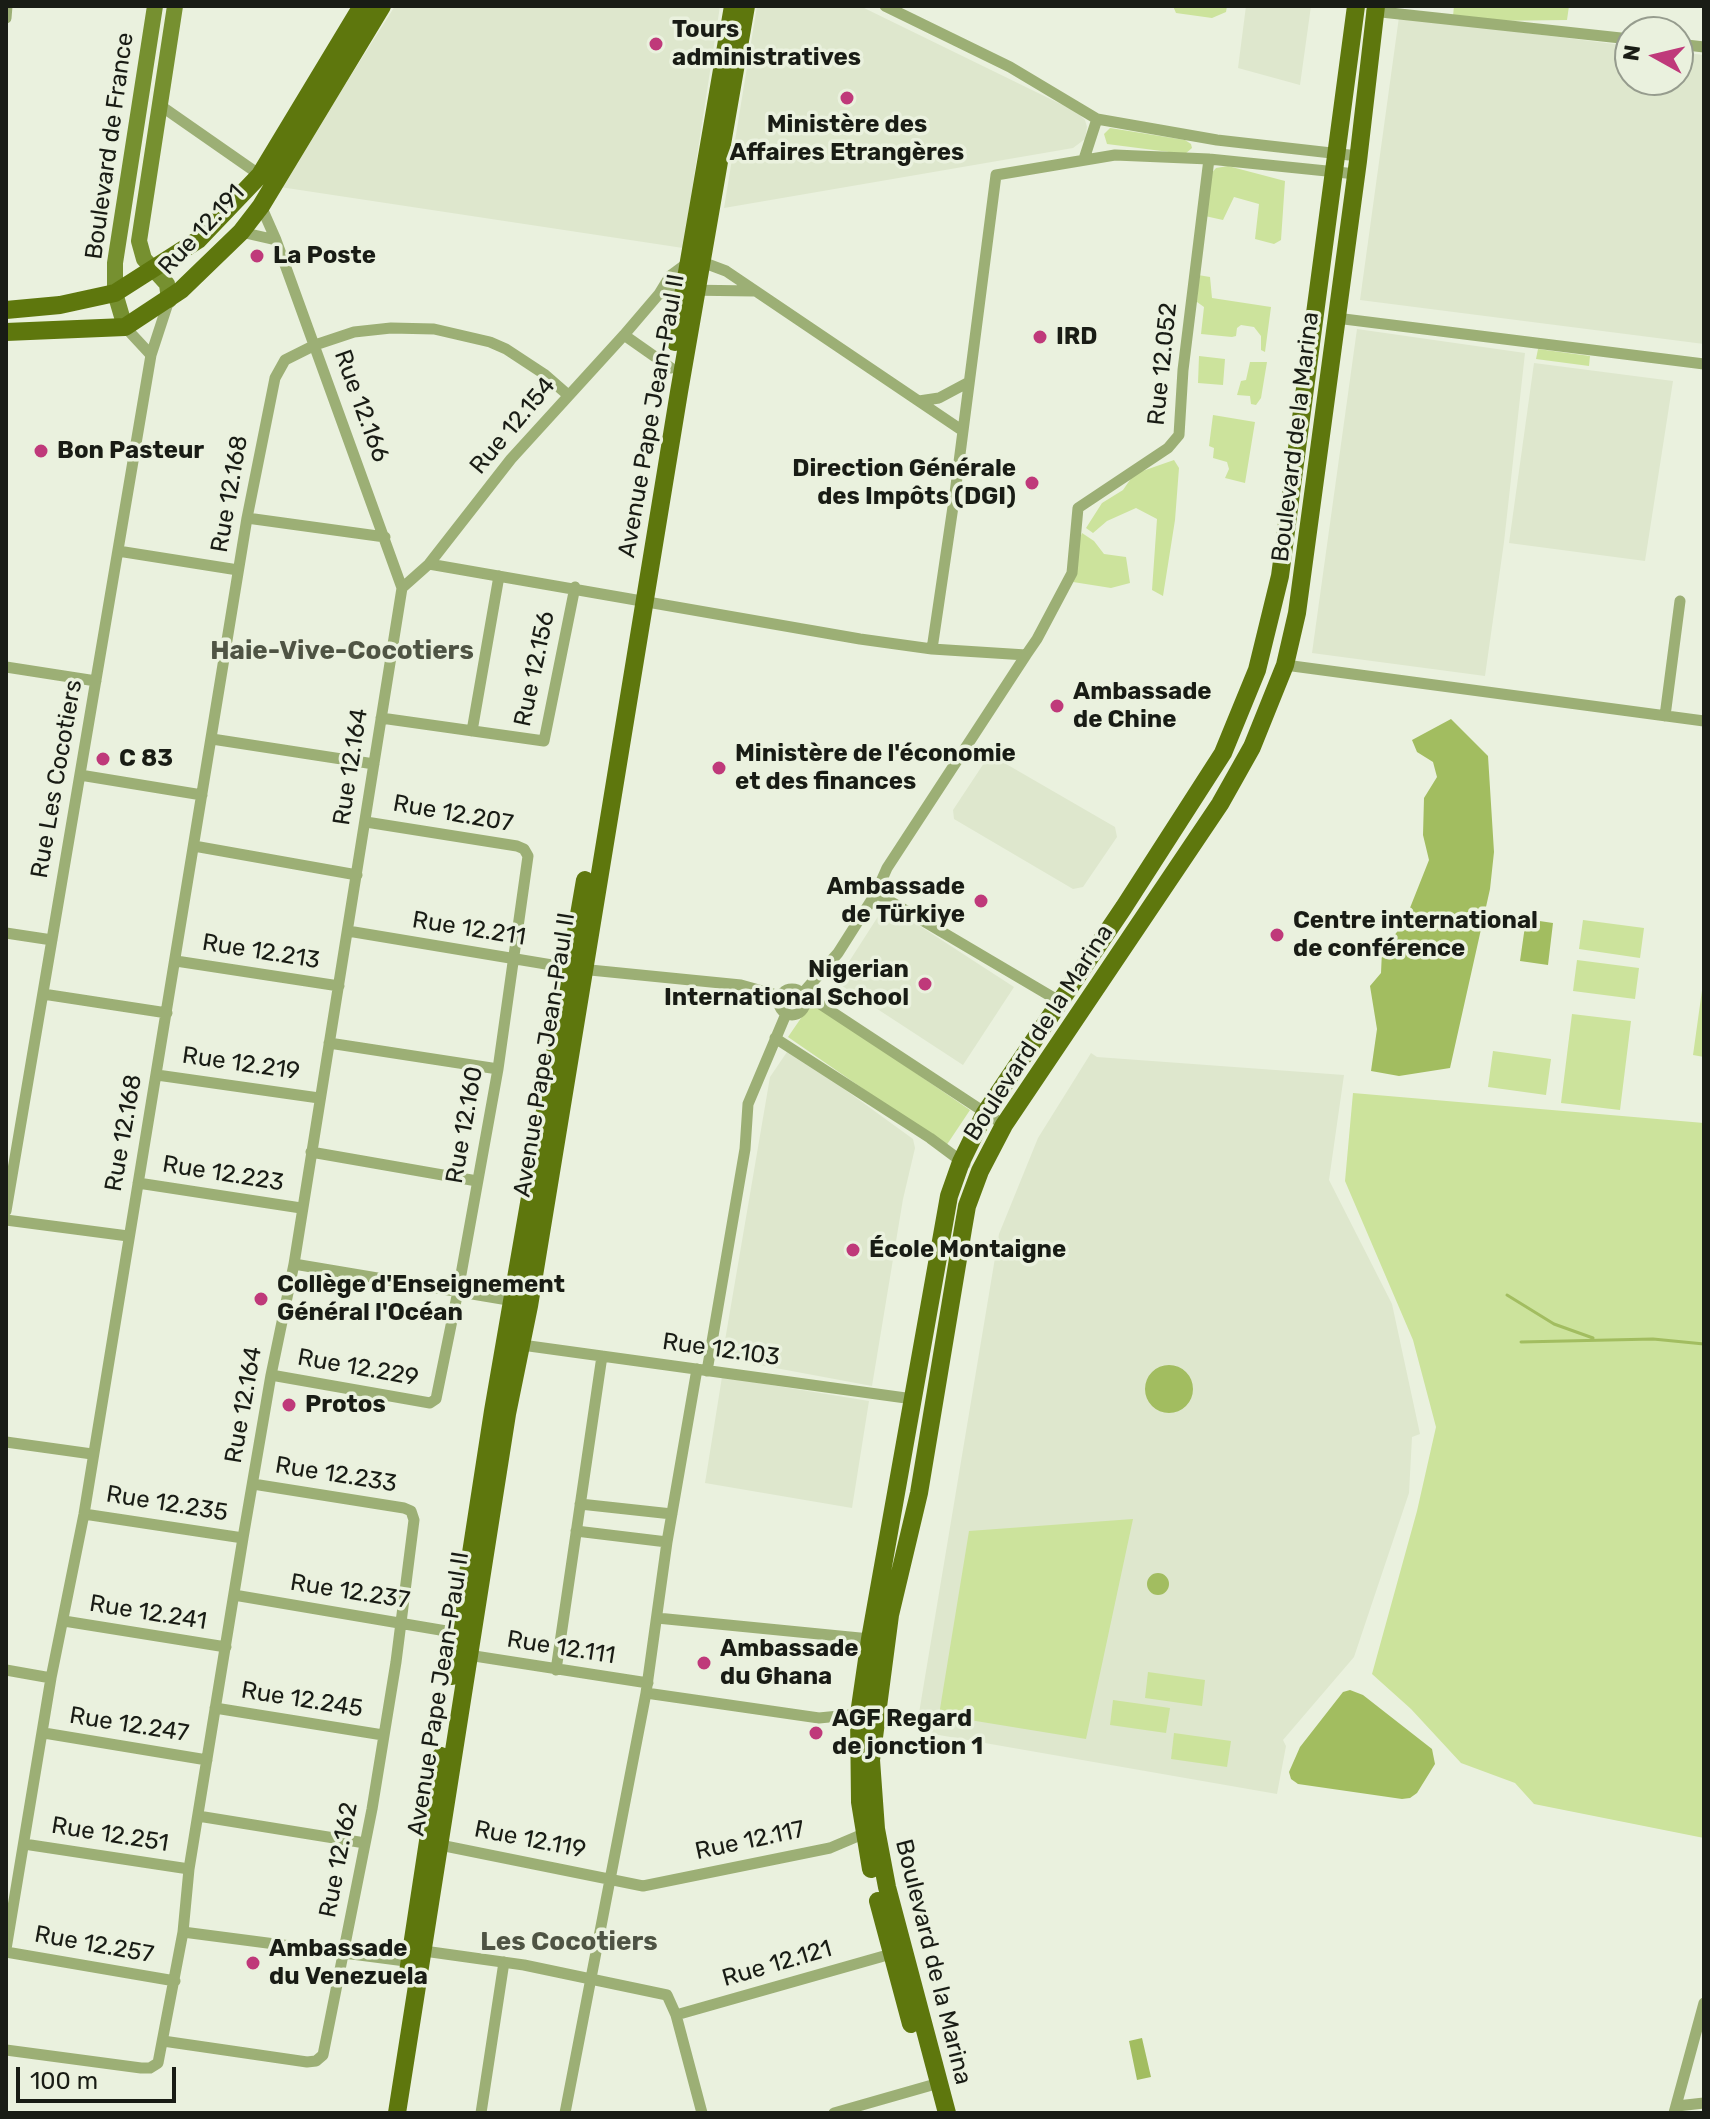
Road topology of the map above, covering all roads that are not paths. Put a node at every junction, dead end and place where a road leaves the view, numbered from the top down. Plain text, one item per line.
1 (7, 6) edge
2 (155, 6) edge
3 (175, 6) edge
4 (362, 6) edge
5 (382, 6) edge
6 (733, 6) edge
7 (746, 6) edge
8 (885, 6) edge
9 (1366, 8) edge
10 (6, 18) edge
11 (1614, 37) edge
12 (161, 106) junction
13 (1097, 119) junction
14 (1199, 138) junction
15 (1084, 159) junction
16 (1203, 159) junction
17 (1334, 164) junction
18 (1357, 165) junction
19 (260, 175) junction
20 (261, 206) junction
21 (241, 232) junction
22 (276, 240) junction
23 (695, 262) junction
24 (152, 269) junction
25 (690, 290) junction
26 (754, 291) junction
27 (115, 293) junction
28 (659, 294) junction
29 (169, 300) junction
30 (6, 310) edge
31 (1336, 318) junction
32 (125, 327) junction
33 (6, 332) edge
34 (624, 335) junction
35 (315, 345) junction
36 (151, 355) junction
37 (1704, 364) edge
38 (671, 368) junction
39 (969, 382) junction
40 (568, 395) junction
41 (919, 401) junction
42 (963, 431) junction
43 (247, 518) junction
44 (385, 537) junction
45 (118, 551) junction
46 (429, 564) junction
47 (238, 570) junction
48 (499, 576) junction
49 (575, 587) junction
50 (402, 588) junction
51 (639, 600) junction
52 (1680, 601) dead end
53 (932, 649) junction
54 (1026, 655) junction
55 (1285, 665) junction
56 (6, 667) edge
57 (96, 681) junction
58 (1665, 716) junction
59 (381, 718) junction
60 (1704, 721) edge
61 (472, 731) junction
62 (212, 739) junction
63 (374, 764) junction
64 (80, 775) junction
65 (202, 795) junction
66 (366, 822) junction
67 (194, 846) junction
68 (528, 856) joint
69 (357, 875) junction
70 (876, 893) junction
71 (348, 931) junction
72 (6, 933) edge
73 (52, 940) junction
74 (515, 959) junction
75 (176, 961) junction
76 (576, 968) junction
77 (339, 986) junction
78 (43, 994) junction
79 (780, 996) junction
80 (803, 996) junction
81 (1059, 1001) junction
82 (167, 1013) junction
83 (786, 1014) junction
84 (775, 1038) junction
85 (329, 1043) junction
86 (498, 1069) junction
87 (157, 1075) junction
88 (319, 1098) junction
89 (985, 1113) junction
90 (1004, 1125) junction
91 (311, 1152) junction
92 (961, 1162) junction
93 (980, 1171) junction
94 (477, 1181) junction
95 (138, 1183) junction
96 (7, 1203) edge
97 (301, 1208) junction
98 (6, 1220) edge
99 (128, 1236) junction
100 (294, 1264) junction
101 (458, 1291) junction
102 (514, 1301) junction
103 (522, 1345) junction
104 (602, 1356) junction
105 (702, 1370) junction
106 (271, 1375) junction
107 (436, 1399) joint
108 (913, 1399) junction
109 (6, 1442) edge
110 (92, 1454) junction
111 (253, 1484) junction
112 (580, 1504) junction
113 (411, 1511) joint
114 (84, 1514) junction
115 (672, 1514) junction
116 (576, 1531) junction
117 (243, 1538) junction
118 (667, 1542) junction
119 (234, 1595) junction
120 (657, 1618) junction
121 (64, 1621) junction
122 (402, 1624) junction
123 (458, 1633) junction
124 (870, 1639) junction
125 (226, 1647) junction
126 (468, 1655) junction
127 (6, 1670) edge
128 (556, 1670) junction
129 (51, 1678) junction
130 (647, 1688) junction
131 (215, 1708) junction
132 (859, 1714) junction
133 (44, 1733) junction
134 (383, 1735) junction
135 (207, 1760) junction
136 (198, 1816) junction
137 (863, 1834) junction
138 (365, 1843) junction
139 (24, 1844) junction
140 (440, 1845) junction
141 (189, 1869) junction
142 (611, 1879) junction
143 (643, 1886) joint
144 (10, 1898) edge
145 (183, 1932) junction
146 (6, 1950) edge
147 (344, 1951) junction
148 (891, 1954) junction
149 (418, 1958) junction
150 (504, 1962) junction
151 (589, 1979) junction
152 (175, 1981) junction
153 (1704, 2003) edge
154 (676, 2015) junction
155 (163, 2041) junction
156 (6, 2050) edge
157 (934, 2085) junction
158 (1704, 2103) edge
159 (1676, 2110) edge
160 (385, 2113) edge
161 (397, 2113) edge
162 (481, 2113) edge
163 (565, 2113) edge
164 (702, 2113) edge
165 (834, 2113) edge
166 (934, 2113) edge
167 (947, 2113) edge

1 - 10 street
2 - 27 street, Boulevard de France
3 - 12 street, Boulevard de France
4 - 19 main road, Rue 12.191
5 - 20 main road, Rue 12.191
6 - 23 main road, Avenue Pape Jean-Paul II
7 - 23 main road, Avenue Pape Jean-Paul II
8 - 13 street
9 - 11 street
9 - 17 main road, Boulevard de la Marina
9 - 18 main road, Boulevard de la Marina
12 - 19 street
12 - 24 street, Boulevard de France
13 - 14 street
13 - 15 street
14 - 16 street, Rue 12.052
14 - 17 street
15 - 16 street
15 - 39 street
16 - 17 street
16 - 54 street, Rue 12.052
17 - 18 street
17 - 18 street
17 - 81 main road, Boulevard de la Marina
18 - 31 main road, Boulevard de la Marina
19 - 24 main road, Rue 12.191
20 - 21 main road, Rue 12.191
20 - 22 street, Rue 12.166
21 - 22 street
21 - 29 main road, Rue 12.191
22 - 35 street, Rue 12.166
23 - 25 main road, Avenue Pape Jean-Paul II
23 - 26 street
23 - 28 street, Rue 12.154
24 - 27 main road, Rue 12.191
24 - 29 street, Boulevard de France
25 - 26 street
25 - 28 street
25 - 38 main road, Avenue Pape Jean-Paul II
25 - 51 main road, Avenue Pape Jean-Paul II
26 - 41 street
27 - 30 main road
27 - 32 street, Boulevard de France
28 - 34 street, Rue 12.154
29 - 32 main road, Rue 12.191
29 - 36 street, Rue Les Cocotiers
31 - 37 street
31 - 55 main road, Boulevard de la Marina
32 - 33 main road, Rue 12.191
32 - 36 street
34 - 38 street
34 - 40 street, Rue 12.154
35 - 40 street, Rue 12.168
35 - 43 street, Rue 12.168
35 - 44 street, Rue 12.166
36 - 45 street, Rue Les Cocotiers
38 - 51 main road, Avenue Pape Jean-Paul II
39 - 41 street
39 - 42 street
40 - 46 street, Rue 12.154
41 - 42 street
42 - 53 street
43 - 44 street
43 - 47 street, Rue 12.168
44 - 50 street, Rue 12.166
45 - 47 street
45 - 57 street, Rue Les Cocotiers
46 - 48 street
46 - 50 street, Rue 12.154
47 - 62 street, Rue 12.168
48 - 49 street
48 - 61 street
49 - 51 street
49 - 61 street, Rue 12.156
50 - 59 street, Rue 12.164
51 - 53 street
51 - 76 main road, Avenue Pape Jean-Paul II
52 - 58 street
53 - 54 street
54 - 70 street, Rue 12.052
55 - 58 street
55 - 90 main road, Boulevard de la Marina
56 - 57 street
57 - 64 street, Rue Les Cocotiers
58 - 60 street
59 - 61 street, Rue 12.156
59 - 63 street, Rue 12.164
62 - 63 street
62 - 65 street, Rue 12.168
63 - 66 street, Rue 12.164
64 - 65 street
64 - 73 street, Rue Les Cocotiers
65 - 67 street, Rue 12.168
66 - 68 street, Rue 12.207
66 - 69 street, Rue 12.164
67 - 69 street
67 - 75 street, Rue 12.168
68 - 74 street, Rue 12.160
69 - 71 street, Rue 12.164
70 - 80 street, Rue 12.052
70 - 81 street
71 - 74 street, Rue 12.211
71 - 77 street, Rue 12.164
72 - 73 street
73 - 78 street, Rue Les Cocotiers
74 - 76 street, Rue 12.211
74 - 86 street, Rue 12.160
75 - 77 street, Rue 12.213
75 - 82 street, Rue 12.168
76 - 79 street, Rue 12.211
76 - 102 main road, Avenue Pape Jean-Paul II
76 - 103 main road, Avenue Pape Jean-Paul II
77 - 85 street, Rue 12.164
78 - 82 street
78 - 96 street, Rue Les Cocotiers
79 - 80 street
79 - 83 street
80 - 83 street
80 - 89 street
81 - 89 main road, Boulevard de la Marina
82 - 87 street, Rue 12.168
83 - 84 street
84 - 92 street
84 - 105 street
85 - 86 street
85 - 88 street, Rue 12.164
86 - 94 street, Rue 12.160
87 - 88 street, Rue 12.219
87 - 95 street, Rue 12.168
88 - 91 street, Rue 12.164
89 - 90 street
89 - 92 main road, Boulevard de la Marina
90 - 93 main road, Boulevard de la Marina
91 - 94 street
91 - 97 street, Rue 12.164
92 - 93 street
92 - 108 main road, Boulevard de la Marina
93 - 157 main road, Boulevard de la Marina
94 - 101 street, Rue 12.160
95 - 97 street, Rue 12.223
95 - 99 street, Rue 12.168
97 - 100 street, Rue 12.164
98 - 99 street
99 - 110 street, Rue 12.168
100 - 101 street
100 - 106 street, Rue 12.164
101 - 102 street
101 - 107 street, Rue 12.160
102 - 123 main road, Avenue Pape Jean-Paul II
103 - 104 street, Rue 12.103
103 - 126 main road, Avenue Pape Jean-Paul II
104 - 105 street, Rue 12.103
104 - 112 street
105 - 108 street, Rue 12.103
105 - 115 street
106 - 107 street, Rue 12.229
106 - 111 street, Rue 12.164
108 - 124 main road, Boulevard de la Marina
109 - 110 street
110 - 114 street, Rue 12.168
111 - 113 street, Rue 12.233
111 - 117 street, Rue 12.164
112 - 115 street
112 - 116 street
113 - 122 street, Rue 12.162
114 - 117 street, Rue 12.235
114 - 121 street, Rue 12.168
115 - 118 street
116 - 118 street
116 - 128 street
117 - 119 street, Rue 12.164
118 - 120 street
119 - 122 street, Rue 12.237
119 - 125 street, Rue 12.164
120 - 124 street
120 - 130 street
121 - 125 street, Rue 12.241
121 - 129 street, Rue 12.168
122 - 123 street, Rue 12.237
122 - 134 street, Rue 12.162
123 - 149 main road, Avenue Pape Jean-Paul II
124 - 132 main road, Boulevard de la Marina
125 - 131 street, Rue 12.164
126 - 128 street, Rue 12.111
126 - 140 main road, Avenue Pape Jean-Paul II
127 - 129 street
128 - 130 street, Rue 12.111
129 - 133 street, Rue 12.168
130 - 132 street, Rue 12.111
130 - 142 street
131 - 134 street, Rue 12.245
131 - 135 street, Rue 12.164
132 - 137 main road, Boulevard de la Marina
133 - 135 street, Rue 12.247
133 - 139 street, Rue 12.168
134 - 138 street, Rue 12.162
135 - 136 street, Rue 12.164
136 - 138 street
136 - 141 street, Rue 12.164
137 - 143 street, Rue 12.117
137 - 148 main road, Boulevard de la Marina
138 - 147 street, Rue 12.162
139 - 141 street, Rue 12.251
139 - 144 street, Rue 12.168
140 - 142 street, Rue 12.119
140 - 149 main road, Avenue Pape Jean-Paul II
141 - 145 street, Rue 12.164
142 - 143 street, Rue 12.119
142 - 151 street
144 - 146 street, Rue 12.168
145 - 147 street
145 - 152 street, Rue 12.164
146 - 152 street, Rue 12.257
147 - 149 street
147 - 155 street, Rue 12.162
148 - 154 street, Rue 12.121
148 - 157 main road, Boulevard de la Marina
149 - 150 street
149 - 160 main road, Avenue Pape Jean-Paul II
149 - 161 main road, Avenue Pape Jean-Paul II
150 - 151 street
150 - 162 street
151 - 154 street
151 - 163 street
152 - 155 street, Rue 12.164
153 - 159 street
154 - 164 street
155 - 156 street
157 - 165 street
157 - 166 main road, Boulevard de la Marina
157 - 167 main road, Boulevard de la Marina
158 - 159 street

